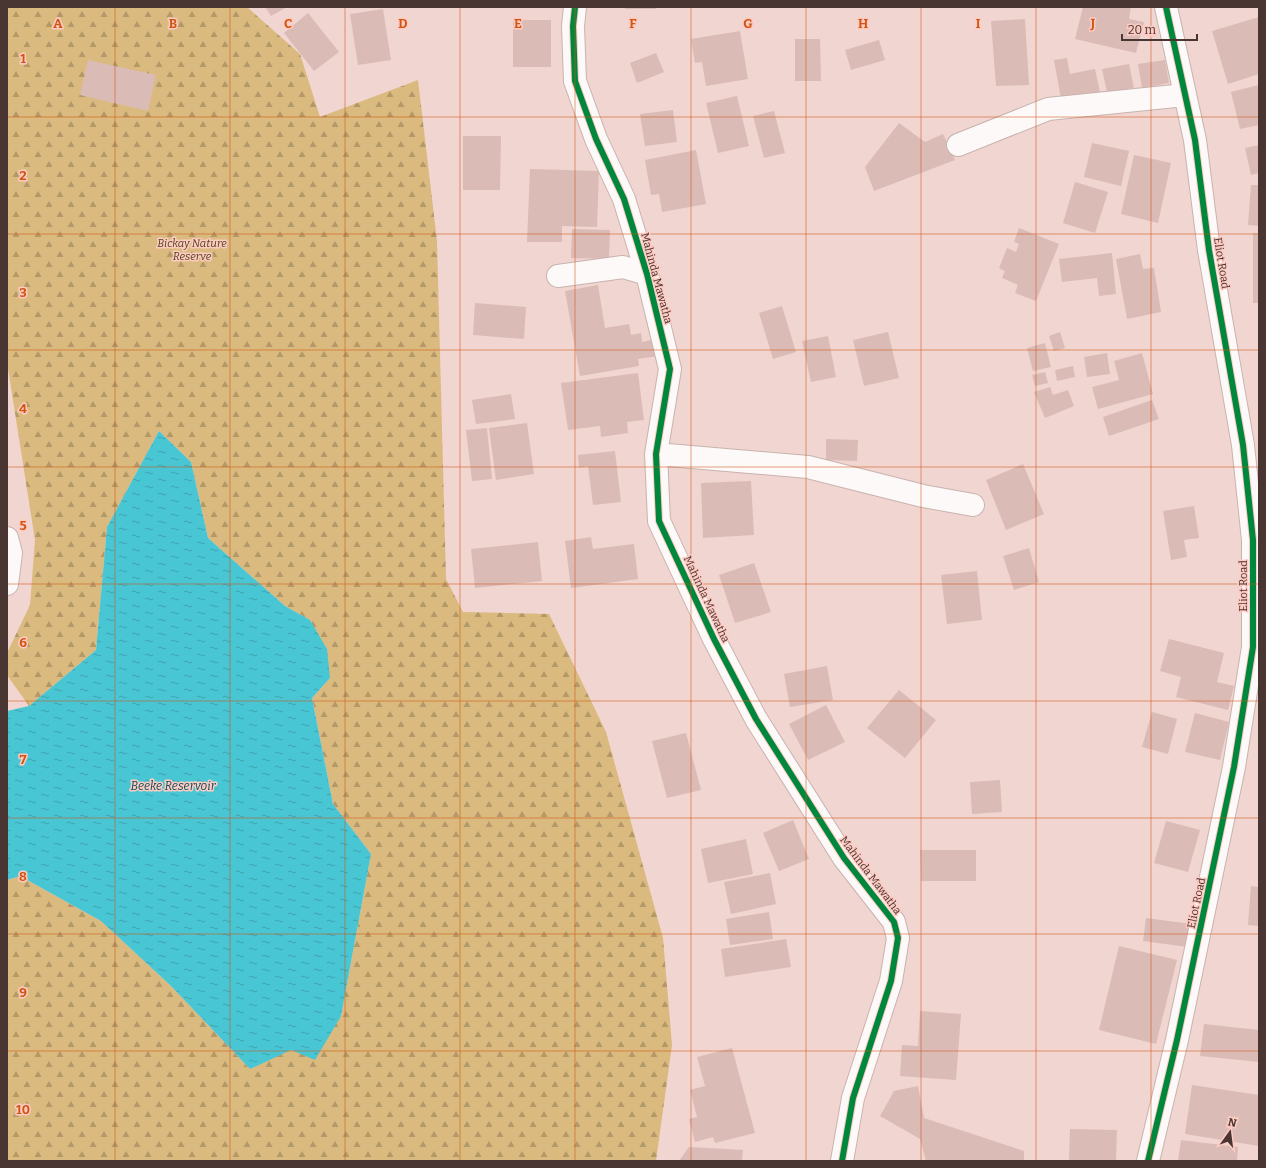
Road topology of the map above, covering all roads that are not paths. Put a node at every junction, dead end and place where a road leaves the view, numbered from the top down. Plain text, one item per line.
1 (575, 7) edge
2 (1166, 7) edge
3 (1185, 95) junction
4 (958, 145) dead end
5 (647, 274) junction
6 (558, 276) dead end
7 (656, 454) junction
8 (974, 505) dead end
9 (7, 538) edge
10 (7, 584) edge
11 (1256, 648) edge
12 (842, 1161) edge
13 (1148, 1161) edge

1 - 5 street, Mahinda Mawatha
2 - 3 street, Eliot Road
3 - 4 street
3 - 11 street, Eliot Road
5 - 6 street
5 - 7 street, Mahinda Mawatha
7 - 8 street
7 - 12 street, Mahinda Mawatha
9 - 10 street
11 - 13 street, Eliot Road

